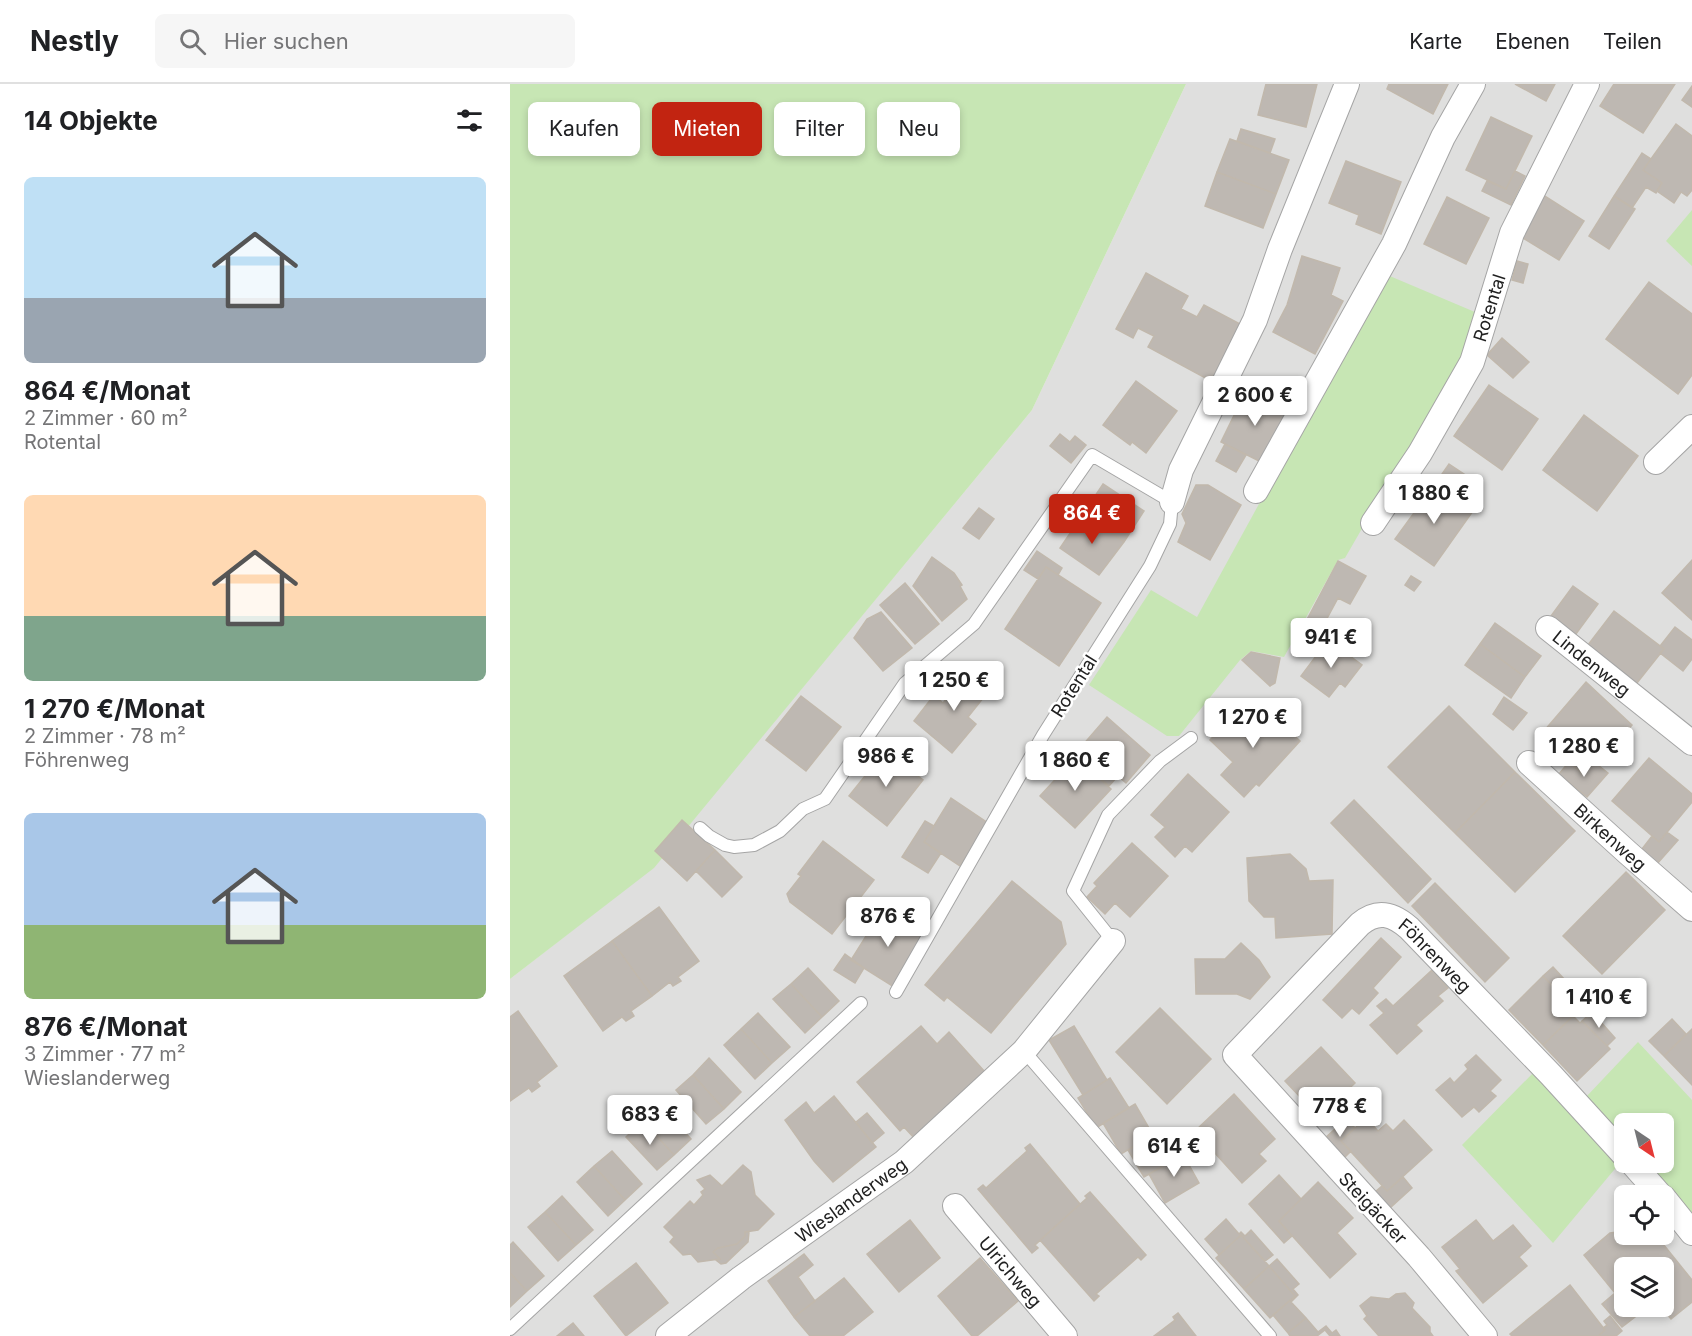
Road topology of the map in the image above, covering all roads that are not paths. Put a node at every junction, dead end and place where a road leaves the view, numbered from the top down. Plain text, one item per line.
1 (1347, 84) edge
2 (1473, 84) edge
3 (1587, 84) edge
4 (1692, 427) edge
5 (1656, 462) dead end
6 (1256, 491) dead end
7 (1172, 501) junction
8 (1373, 523) dead end
9 (1548, 628) dead end
10 (1191, 738) dead end
11 (1692, 743) edge
12 (1529, 763) dead end
13 (700, 828) dead end
14 (1692, 909) edge
15 (1113, 941) joint
16 (896, 992) dead end
17 (861, 1003) dead end
18 (1024, 1051) junction
19 (1235, 1055) joint
20 (1614, 1144) edge
21 (1641, 1173) edge
22 (1651, 1185) edge
23 (955, 1206) dead end
24 (1674, 1211) edge
25 (1692, 1233) edge
26 (510, 1329) edge
27 (668, 1336) edge
28 (1065, 1336) edge
29 (1270, 1336) edge
30 (1485, 1336) edge

1 - 7 street, Rotental
2 - 6 street
3 - 8 street, Rotental
4 - 5 street
7 - 13 lane
7 - 16 lane, Rotental
9 - 11 street, Lindenweg
10 - 15 lane, Wieslanderweg
12 - 14 street, Birkenweg
15 - 18 street, Wieslanderweg
17 - 26 lane
18 - 27 street, Wieslanderweg
18 - 29 lane
19 - 20 street, Föhrenweg
19 - 30 street, Steigäcker
21 - 22 street
23 - 28 street, Ulrichweg
24 - 25 street

